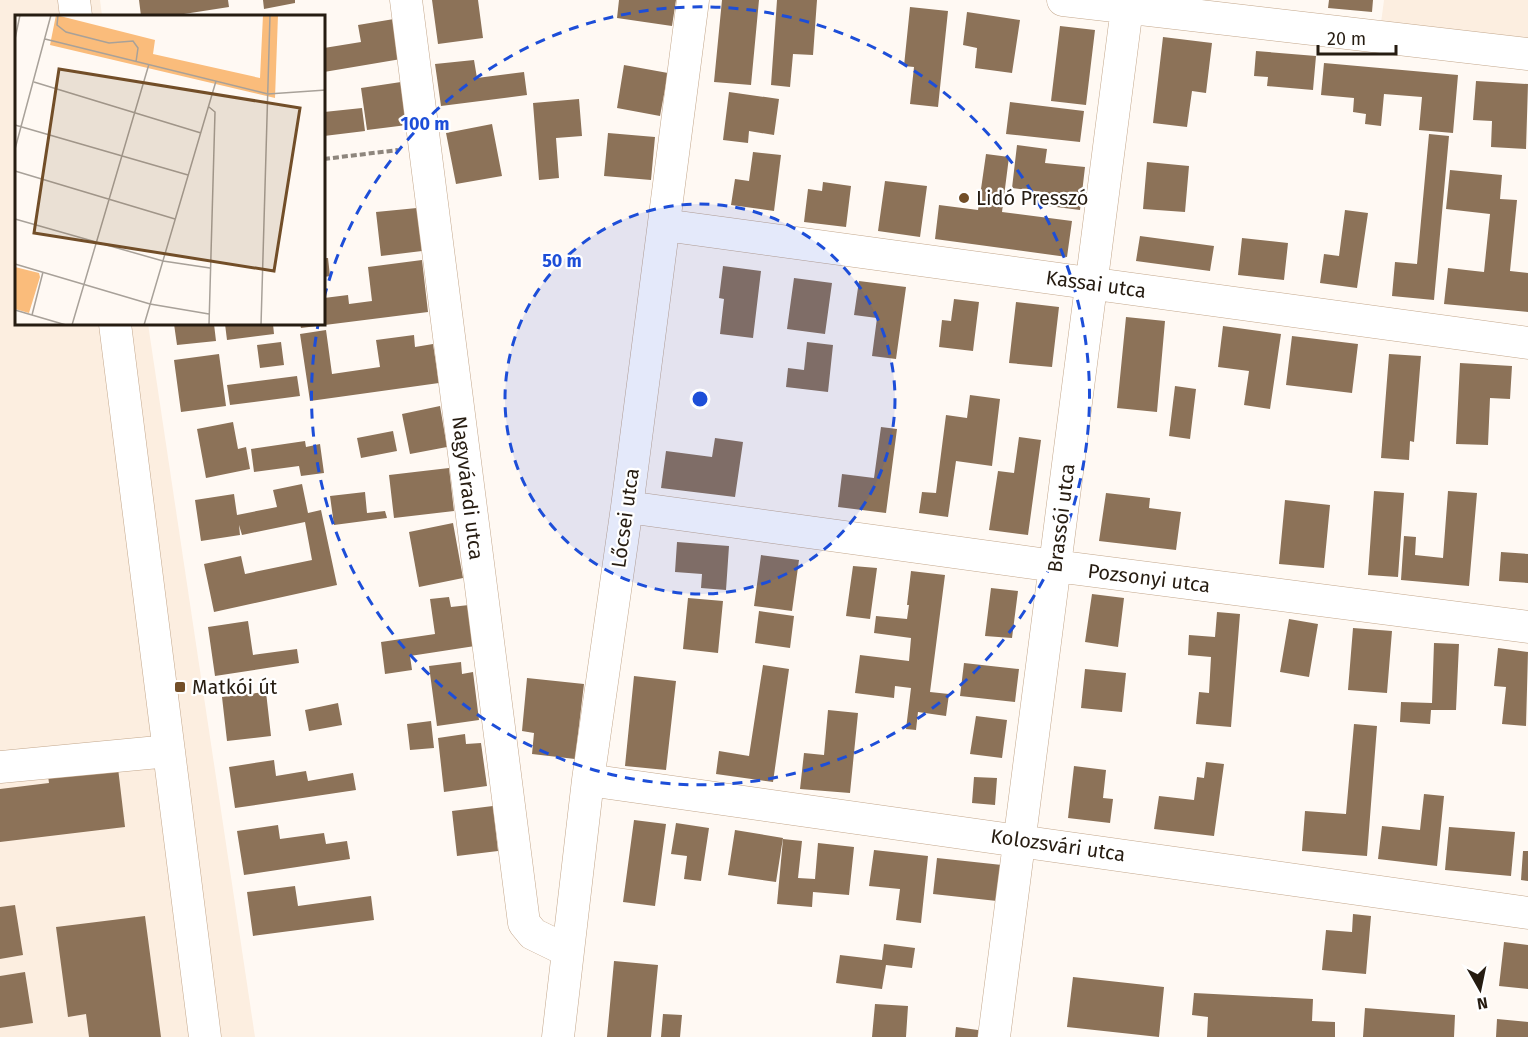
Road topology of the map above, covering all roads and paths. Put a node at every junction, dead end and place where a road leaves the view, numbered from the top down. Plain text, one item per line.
1 (74, 0) edge
2 (406, 0) edge
3 (693, 0) edge
4 (1063, 0) edge
5 (1127, 4) edge
6 (76, 15) edge
7 (1528, 54) edge
8 (425, 147) junction
9 (326, 159) edge
10 (664, 225) junction
11 (1091, 283) junction
12 (115, 326) edge
13 (1528, 343) edge
14 (627, 507) junction
15 (1055, 566) junction
16 (1528, 627) edge
17 (169, 751) junction
18 (0, 767) edge
19 (588, 780) junction
20 (1019, 840) junction
21 (1528, 913) edge
22 (568, 951) junction
23 (205, 1037) edge
24 (558, 1037) edge
25 (994, 1037) edge

1 - 6 street
2 - 8 street, Nagyváradi utca
3 - 10 street, Lőcsei utca
4 - 5 street
5 - 7 street
5 - 11 street, Brassói utca
8 - 9 path
8 - 22 street, Nagyváradi utca
10 - 11 street, Kassai utca
10 - 14 street, Lőcsei utca
11 - 13 street, Kassai utca
11 - 15 street, Brassói utca
12 - 17 street
14 - 15 street, Pozsonyi utca
14 - 19 street, Lőcsei utca
15 - 16 street, Pozsonyi utca
15 - 20 street, Brassói utca
17 - 18 street
17 - 23 street
19 - 20 street, Kolozsvári utca
19 - 22 street, Lőcsei utca
20 - 21 street, Kolozsvári utca
20 - 25 street, Brassói utca
22 - 24 street, Lőcsei utca

